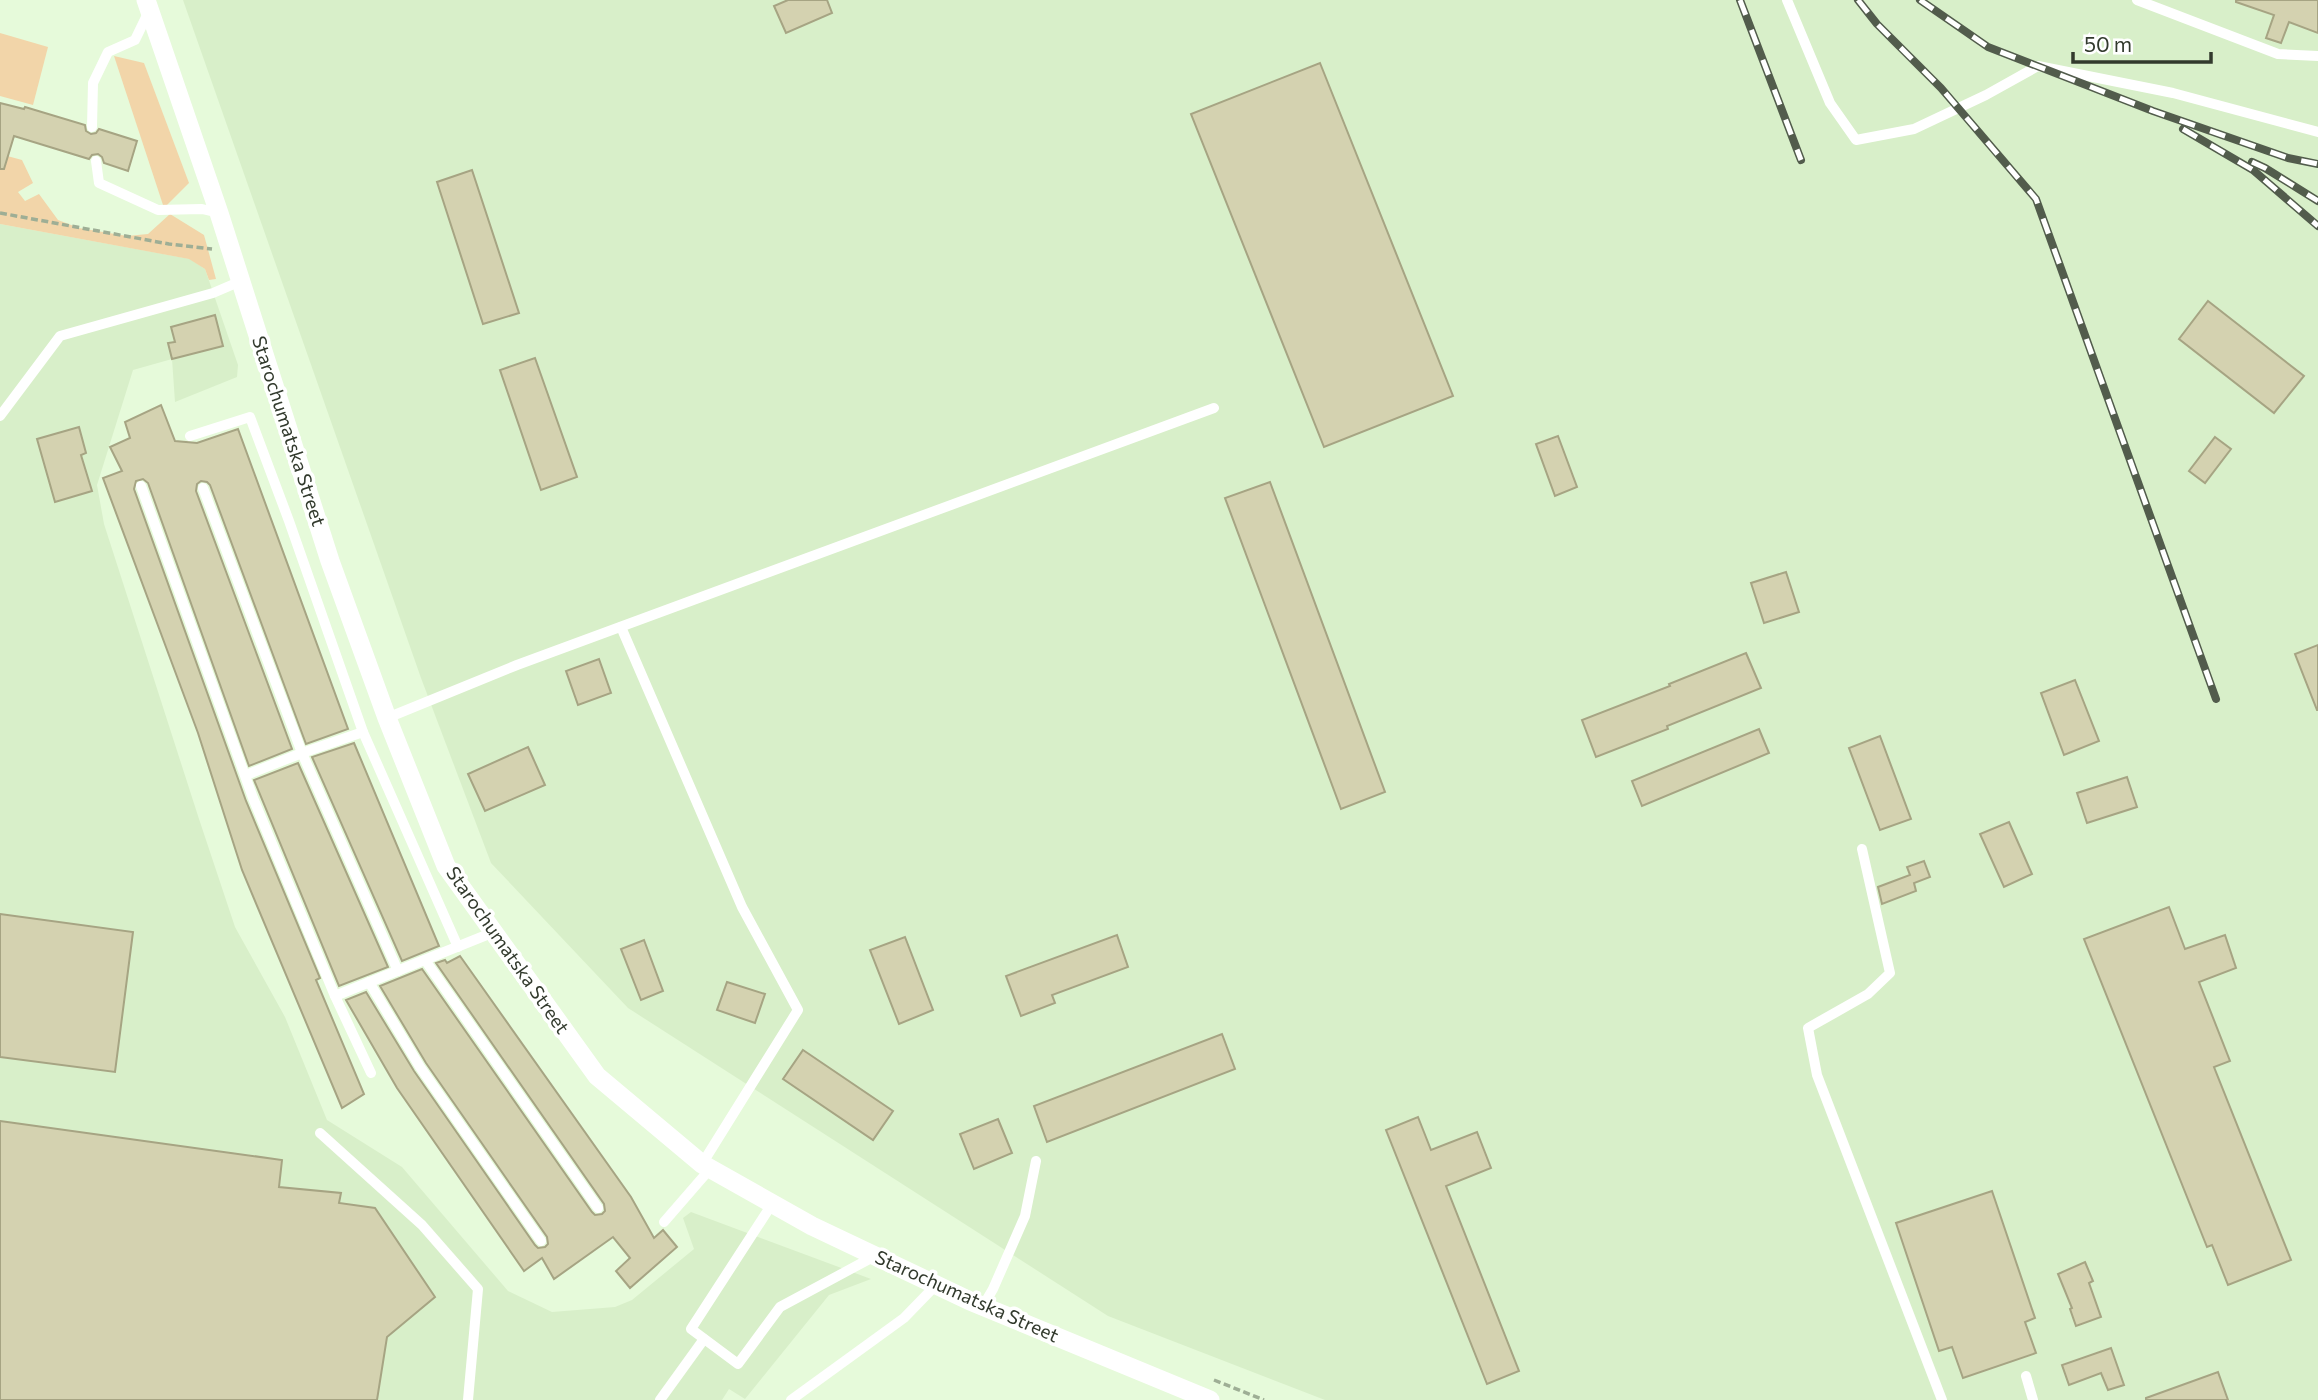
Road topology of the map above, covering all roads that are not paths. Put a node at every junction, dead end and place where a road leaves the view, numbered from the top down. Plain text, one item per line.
1 (1787, 0) edge
2 (2137, 0) edge
3 (148, 5) edge
4 (2318, 56) edge
5 (92, 127) dead end
6 (2318, 132) edge
7 (96, 161) dead end
8 (219, 213) junction
9 (241, 281) junction
10 (1214, 408) dead end
11 (0, 416) edge
12 (190, 436) dead end
13 (141, 486) dead end
14 (202, 488) dead end
15 (621, 627) junction
16 (387, 718) junction
17 (363, 732) junction
18 (302, 753) junction
19 (246, 775) junction
20 (1862, 849) dead end
21 (494, 932) junction
22 (458, 947) junction
23 (425, 960) junction
24 (398, 971) junction
25 (369, 982) junction
26 (335, 996) junction
27 (371, 1073) dead end
28 (320, 1133) dead end
29 (1036, 1161) dead end
30 (706, 1166) junction
31 (772, 1204) junction
32 (598, 1208) dead end
33 (664, 1222) dead end
34 (541, 1241) dead end
35 (875, 1256) junction
36 (936, 1285) junction
37 (983, 1306) junction
38 (704, 1339) junction
39 (2026, 1376) dead end
40 (468, 1400) edge
41 (660, 1400) edge
42 (791, 1400) edge
43 (1210, 1400) edge
44 (1942, 1400) edge
45 (2033, 1400) edge

1 - 6 lane
2 - 4 lane
3 - 5 lane
3 - 8 street, Starochumatska Street
7 - 8 lane
8 - 9 street, Starochumatska Street
9 - 11 lane
9 - 16 street, Starochumatska Street
10 - 15 lane
12 - 17 lane
13 - 19 lane
14 - 18 lane
15 - 16 lane
15 - 30 lane
16 - 21 street, Starochumatska Street
17 - 18 lane
17 - 22 lane
18 - 19 lane
18 - 24 lane
19 - 26 lane
20 - 44 lane
21 - 22 lane
21 - 30 street, Starochumatska Street
22 - 23 lane
23 - 24 lane
23 - 32 lane
24 - 25 lane
25 - 26 lane
25 - 34 lane
26 - 27 lane
28 - 40 lane
29 - 37 lane
30 - 31 street, Starochumatska Street
30 - 33 lane
31 - 35 street, Starochumatska Street
31 - 38 lane
35 - 36 street, Starochumatska Street
35 - 38 lane
36 - 37 street, Starochumatska Street
36 - 42 lane
37 - 43 street, Starochumatska Street
38 - 41 lane
39 - 45 lane

